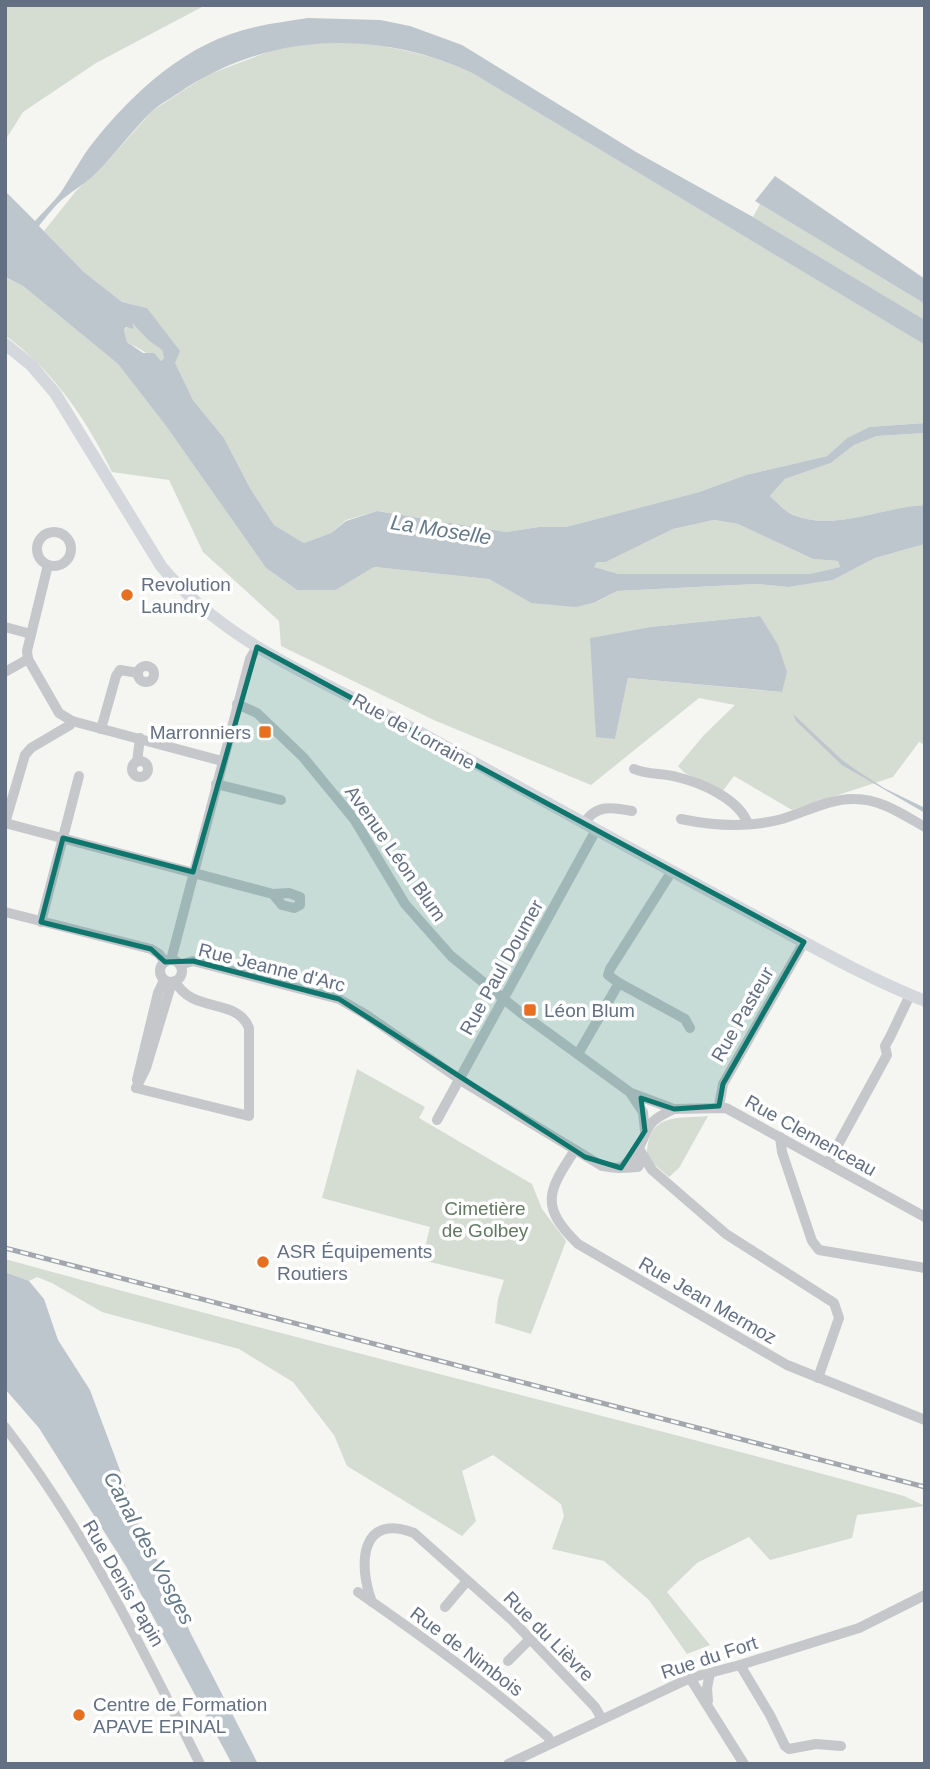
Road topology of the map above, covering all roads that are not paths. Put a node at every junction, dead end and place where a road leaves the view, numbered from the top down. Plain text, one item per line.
1 (5, 344) edge
2 (48, 565) dead end
3 (5, 626) edge
4 (31, 634) junction
5 (257, 647) junction
6 (28, 659) junction
7 (5, 672) edge
8 (138, 673) dead end
9 (237, 704) junction
10 (72, 721) junction
11 (101, 729) junction
12 (139, 738) junction
13 (222, 761) junction
14 (137, 762) dead end
15 (634, 769) dead end
16 (79, 776) dead end
17 (216, 784) junction
18 (281, 800) dead end
19 (632, 811) dead end
20 (681, 819) dead end
21 (5, 823) edge
22 (748, 824) junction
23 (590, 827) junction
24 (925, 827) edge
25 (63, 838) junction
26 (672, 871) junction
27 (194, 872) junction
28 (273, 894) dead end
29 (5, 912) edge
30 (41, 922) junction
31 (804, 942) junction
32 (172, 962) junction
33 (170, 981) junction
34 (620, 983) junction
35 (910, 995) junction
36 (503, 999) junction
37 (925, 1001) edge
38 (690, 1028) dead end
39 (578, 1054) junction
40 (461, 1078) junction
41 (631, 1093) junction
42 (654, 1102) junction
43 (719, 1107) junction
44 (674, 1108) junction
45 (643, 1112) junction
46 (654, 1118) junction
47 (437, 1120) dead end
48 (645, 1131) junction
49 (780, 1137) junction
50 (575, 1150) junction
51 (638, 1157) junction
52 (828, 1163) junction
53 (925, 1217) edge
54 (925, 1268) edge
55 (818, 1378) junction
56 (925, 1420) edge
57 (5, 1427) edge
58 (467, 1581) junction
59 (358, 1592) dead end
60 (925, 1595) edge
61 (372, 1602) junction
62 (445, 1606) dead end
63 (530, 1639) junction
64 (508, 1661) dead end
65 (740, 1665) junction
66 (710, 1673) junction
67 (690, 1678) junction
68 (708, 1705) junction
69 (602, 1719) junction
70 (551, 1743) junction
71 (841, 1746) dead end
72 (200, 1764) edge
73 (508, 1764) edge
74 (744, 1764) edge

1 - 5 main road, Rue de Lorraine
2 - 4 street
3 - 4 street
4 - 6 street
5 - 9 street
5 - 23 main road, Rue de Lorraine
6 - 7 street
6 - 10 street
8 - 11 street
9 - 13 street
9 - 36 street, Avenue Léon Blum
10 - 11 street
10 - 21 street
11 - 12 street
12 - 13 street
12 - 14 street
13 - 17 street
15 - 22 street
16 - 25 street
17 - 18 street
17 - 27 street
19 - 23 street
20 - 22 street
21 - 25 street
22 - 24 street
23 - 26 main road, Rue de Lorraine
23 - 36 street, Rue Paul Doumer
25 - 27 street
25 - 30 street
26 - 31 main road, Rue de Lorraine
26 - 34 street
27 - 28 street
27 - 32 street
29 - 30 street, Rue Jeanne d'Arc
30 - 32 street, Rue Jeanne d'Arc
31 - 35 main road, Rue de Lorraine
31 - 43 street, Rue Pasteur
32 - 33 street
32 - 33 street
32 - 40 street, Rue Jeanne d'Arc
33 - 33 street
34 - 38 street
34 - 39 street
35 - 37 main road, Rue de Lorraine
35 - 52 street
36 - 39 street, Avenue Léon Blum
36 - 40 street, Rue Paul Doumer
39 - 41 street, Avenue Léon Blum
40 - 47 street, Rue Paul Doumer
40 - 50 street, Rue Jeanne d'Arc
41 - 42 street, Avenue Léon Blum
41 - 45 street, Avenue Léon Blum
42 - 44 street, Avenue Léon Blum
42 - 45 street
42 - 46 street
43 - 44 street, Rue Clemenceau
43 - 49 street, Rue Clemenceau
44 - 46 street
45 - 46 street
45 - 48 street, Avenue Léon Blum
46 - 48 street
48 - 51 street
49 - 52 street, Rue Clemenceau
49 - 54 street
50 - 51 street, Rue Jeanne d'Arc
50 - 55 street, Rue Jean Mermoz
51 - 55 street
52 - 53 street, Rue Clemenceau
55 - 56 street, Rue Jean Mermoz
57 - 72 street, Rue Denis Papin
58 - 61 street, Rue du Lièvre
58 - 62 street
58 - 63 street, Rue du Lièvre
59 - 61 street, Rue de Nimbois
60 - 65 street, Rue du Fort
61 - 70 street, Rue de Nimbois
63 - 64 street
63 - 69 street, Rue du Lièvre
65 - 66 street, Rue du Fort
65 - 71 street
66 - 67 street, Rue du Fort
66 - 68 street
67 - 68 street
67 - 69 street, Rue du Fort
68 - 74 street
69 - 70 street, Rue du Fort
70 - 73 street, Rue du Fort

